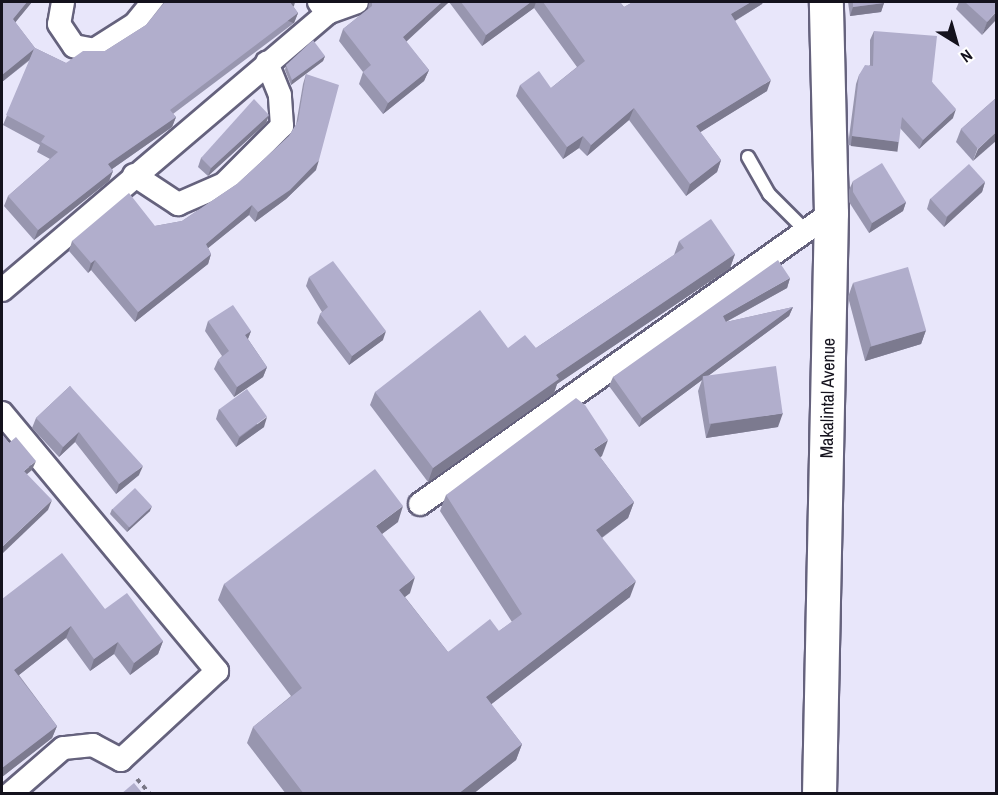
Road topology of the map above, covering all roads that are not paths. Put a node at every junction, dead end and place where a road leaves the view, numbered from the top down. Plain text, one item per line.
1 (63, 2) edge
2 (153, 2) edge
3 (357, 2) edge
4 (826, 2) edge
5 (323, 7) edge
6 (267, 62) junction
7 (748, 157) dead end
8 (134, 176) junction
9 (818, 222) junction
10 (2, 290) edge
11 (2, 412) edge
12 (420, 504) dead end
13 (10, 794) edge
14 (819, 794) edge

1 - 2 street
3 - 5 street
4 - 9 main road, Makalintal Avenue
5 - 6 street
6 - 8 street
6 - 8 street
7 - 9 lane
8 - 10 street
9 - 12 street
9 - 14 main road, Makalintal Avenue
11 - 13 street

